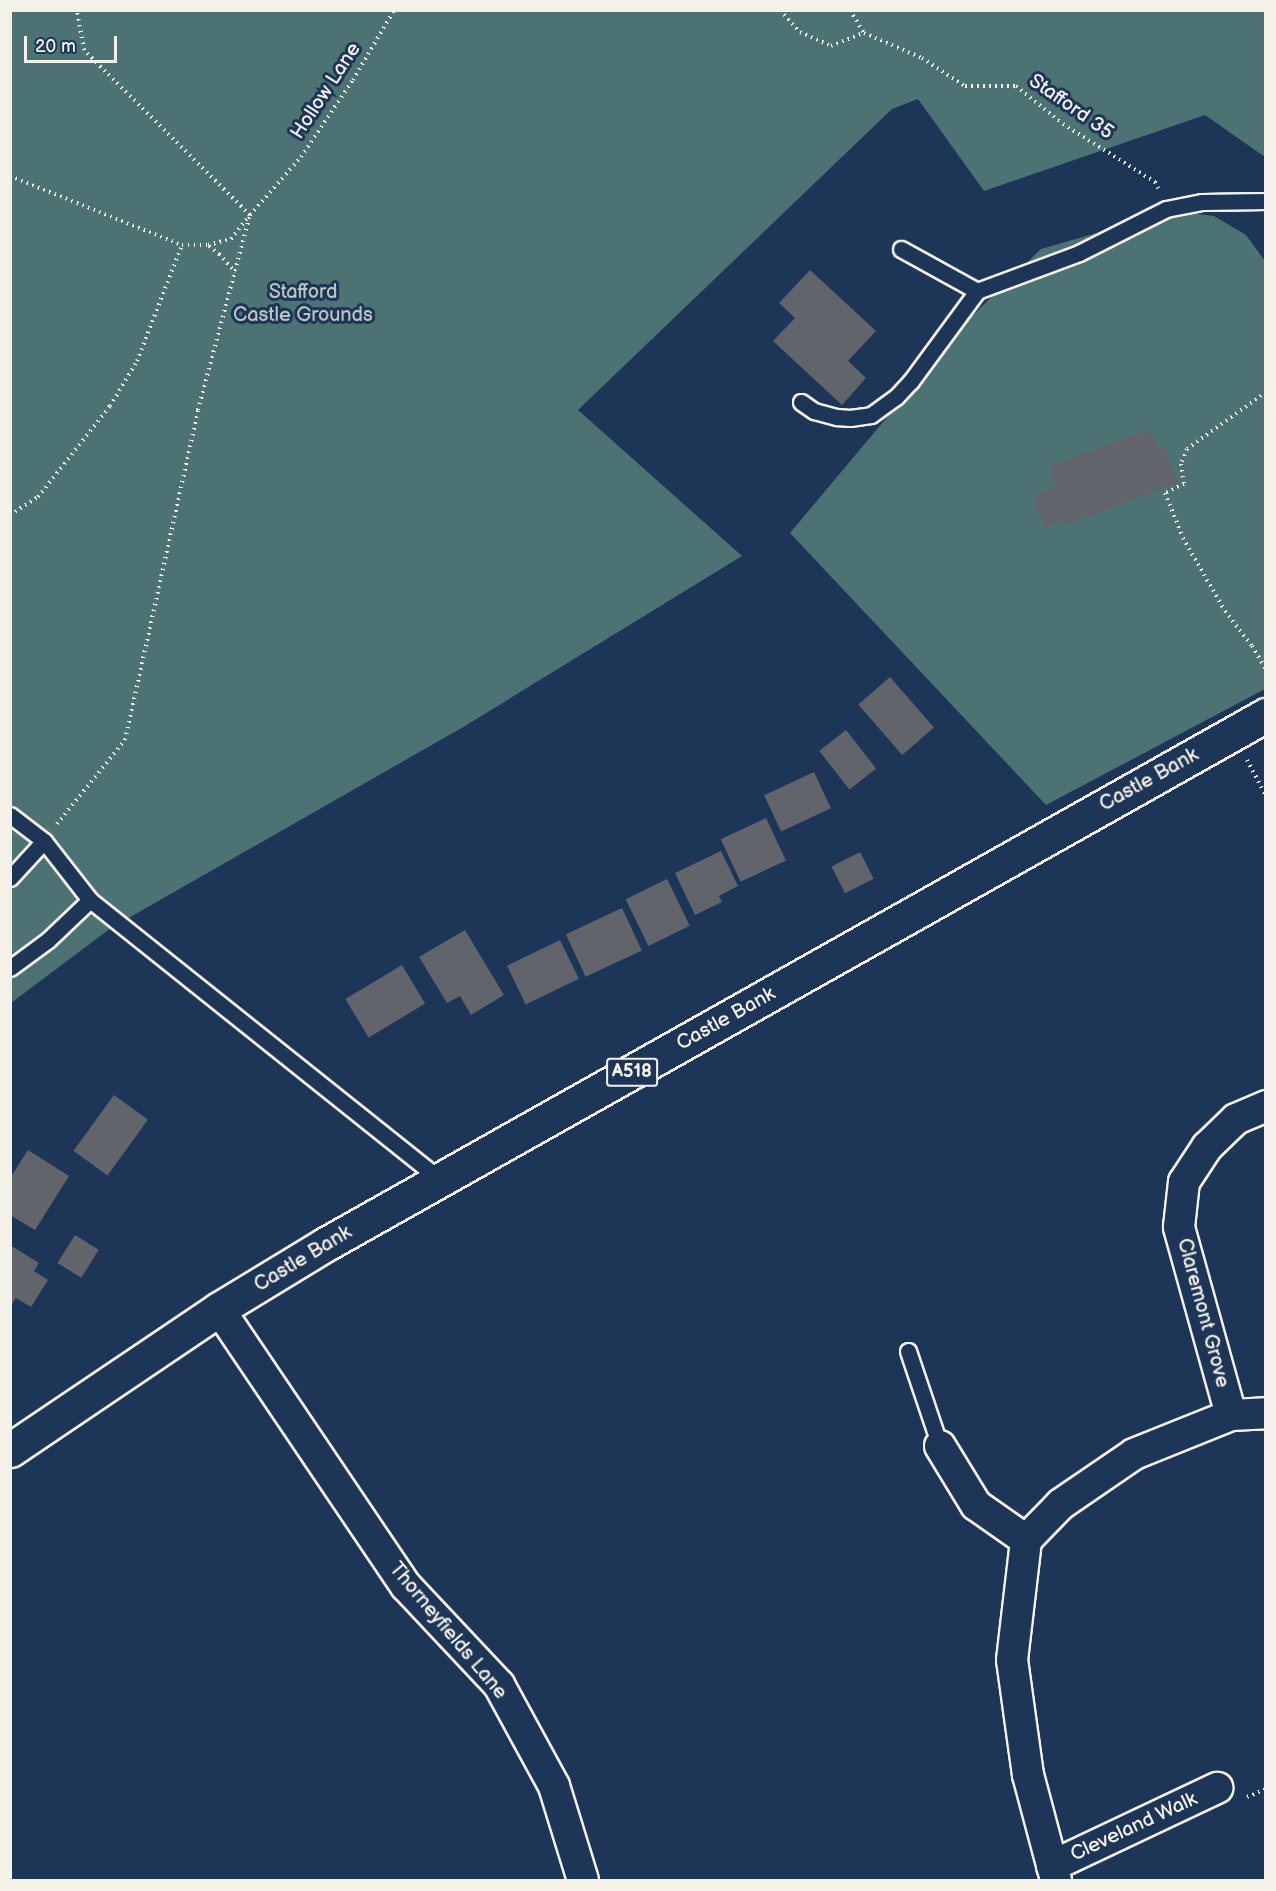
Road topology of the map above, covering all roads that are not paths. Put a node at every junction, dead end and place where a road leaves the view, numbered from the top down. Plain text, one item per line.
1 (1266, 201) edge
2 (901, 249) dead end
3 (977, 291) junction
4 (801, 402) dead end
5 (1266, 715) edge
6 (10, 815) edge
7 (44, 841) junction
8 (10, 878) edge
9 (90, 900) junction
10 (10, 968) edge
11 (1266, 1106) edge
12 (440, 1179) junction
13 (219, 1309) junction
14 (908, 1352) dead end
15 (1266, 1413) edge
16 (1231, 1415) junction
17 (940, 1446) joint
18 (10, 1450) edge
19 (1026, 1540) junction
20 (1217, 1788) dead end
21 (1054, 1873) edge
22 (583, 1881) edge

1 - 3 lane
2 - 3 lane
3 - 4 lane
5 - 12 highway, Castle Bank / A518
6 - 7 lane
7 - 8 lane
7 - 9 lane
9 - 10 lane
9 - 12 lane
11 - 16 street, Claremont Grove
12 - 13 highway, Castle Bank / A518
13 - 18 highway, Castle Bank / A518
13 - 22 street, Thorneyfields Lane
14 - 17 lane
15 - 16 street
16 - 19 street
17 - 19 street
19 - 21 street
20 - 21 street, Cleveland Walk

